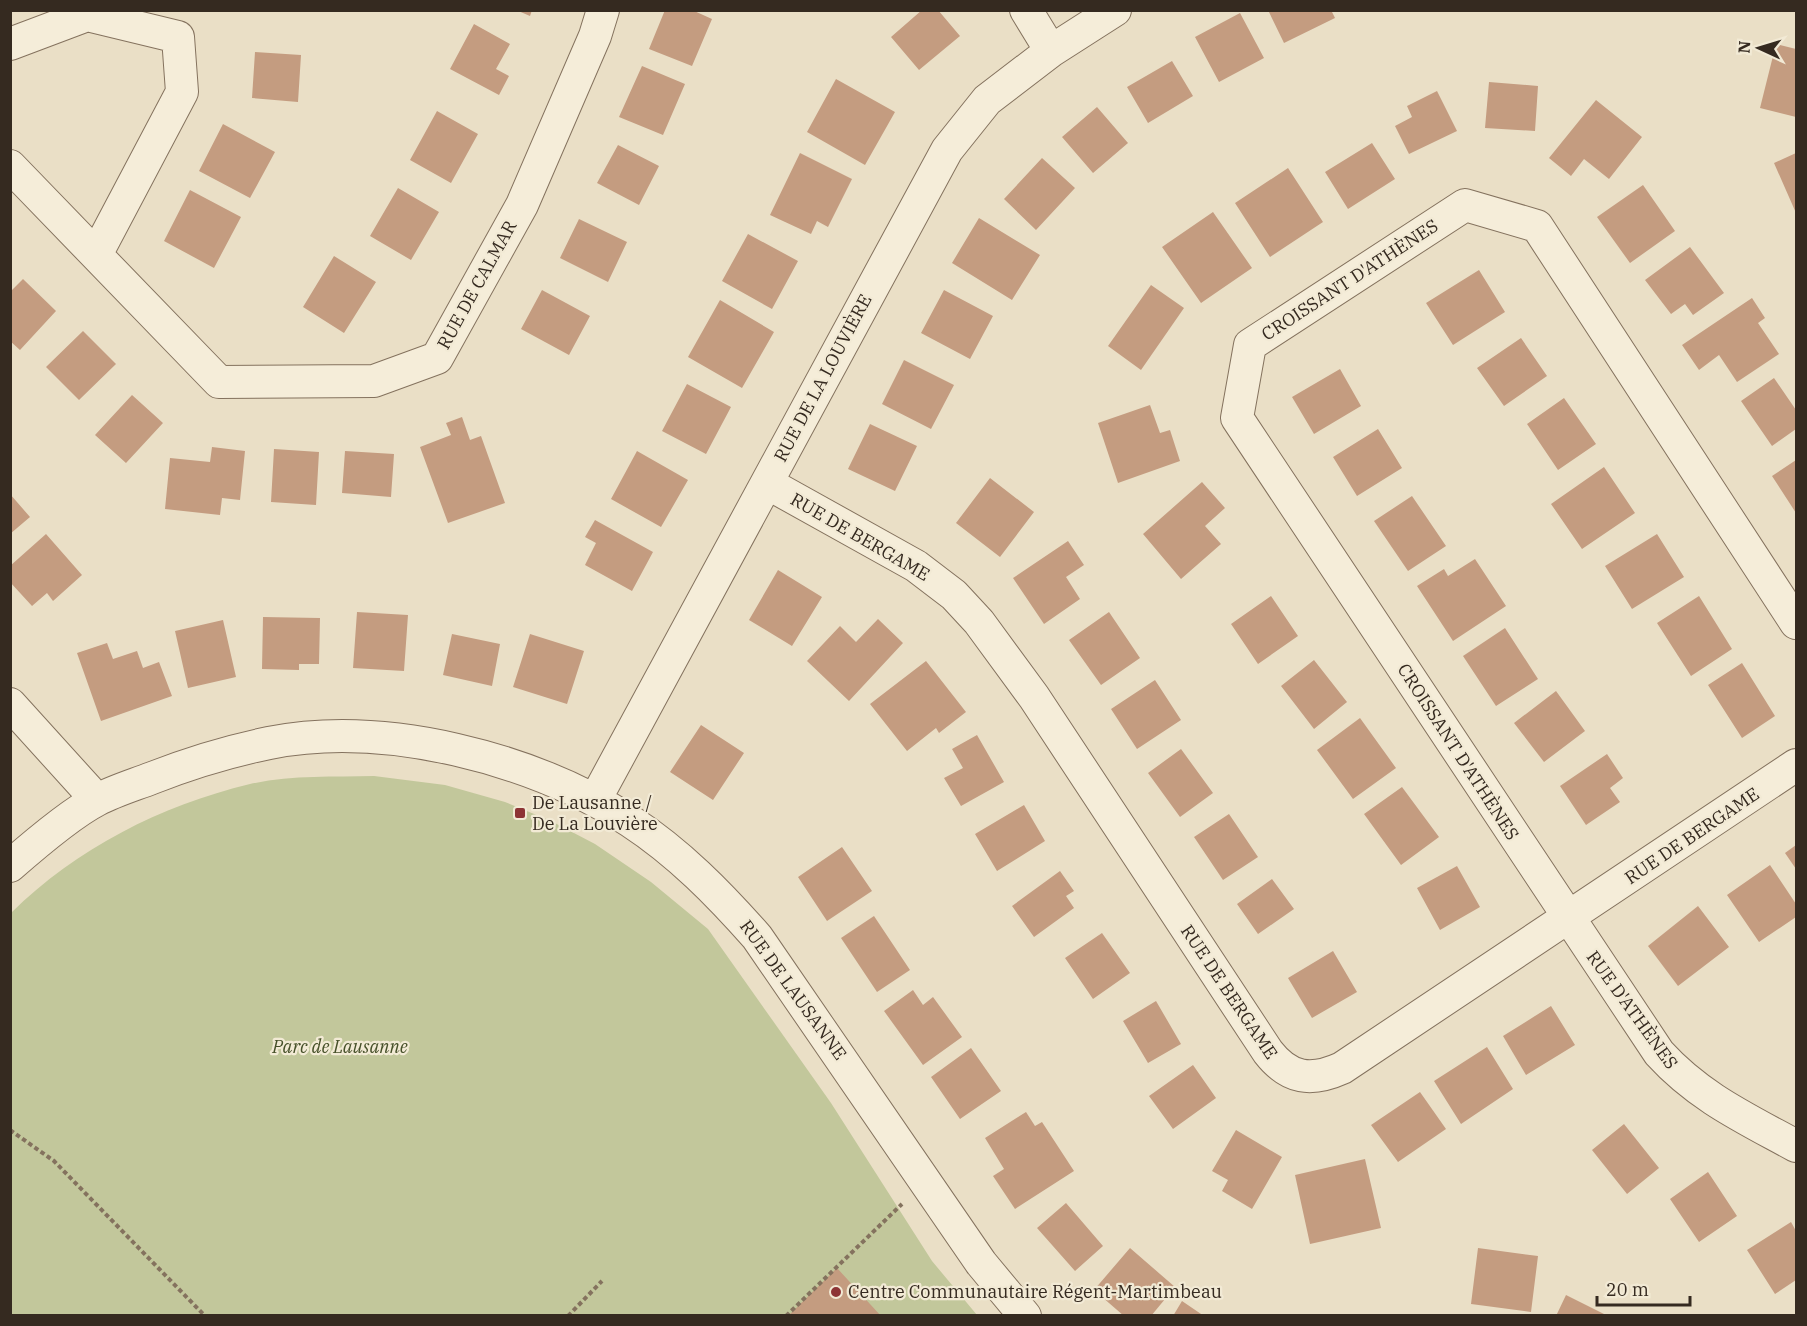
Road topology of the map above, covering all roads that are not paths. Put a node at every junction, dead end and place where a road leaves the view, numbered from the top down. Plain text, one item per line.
1 (603, 10) edge
2 (1026, 10) edge
3 (1115, 10) edge
4 (10, 44) edge
5 (1052, 51) junction
6 (10, 166) edge
7 (97, 253) junction
8 (767, 483) junction
9 (1797, 622) edge
10 (10, 704) edge
11 (1797, 765) edge
12 (97, 800) junction
13 (595, 800) junction
14 (10, 866) edge
15 (1569, 920) junction
16 (1797, 1146) edge
17 (1025, 1316) edge

1 - 7 street, RUE DE CALMAR
2 - 5 street
3 - 5 street, RUE DE LA LOUVIÈRE
4 - 7 street
5 - 8 street, RUE DE LA LOUVIÈRE
6 - 7 street, RUE DE CALMAR
8 - 13 street, RUE DE LA LOUVIÈRE
8 - 15 street, RUE DE BERGAME
9 - 15 street, CROISSANT D'ATHÈNES
10 - 12 street
11 - 15 street, RUE DE BERGAME
12 - 13 street, RUE DE LAUSANNE
12 - 14 street, RUE DE LAUSANNE
13 - 17 street, RUE DE LAUSANNE
15 - 16 street, RUE D'ATHÈNES

